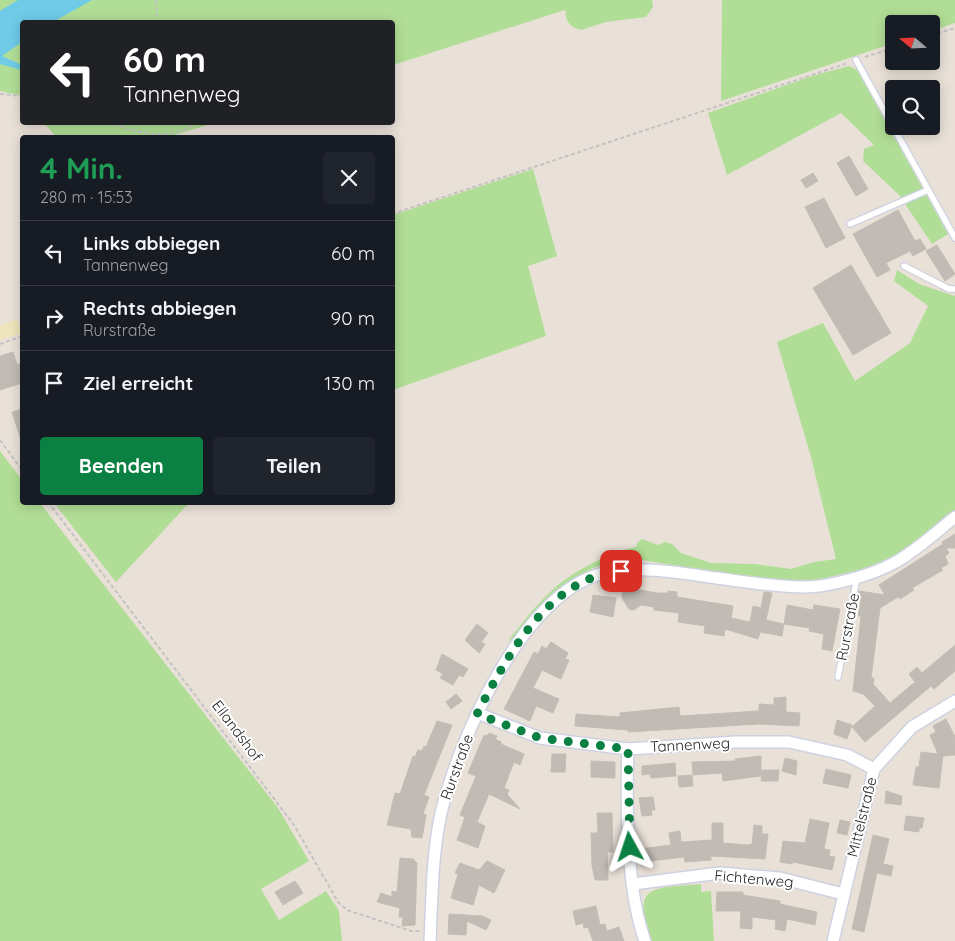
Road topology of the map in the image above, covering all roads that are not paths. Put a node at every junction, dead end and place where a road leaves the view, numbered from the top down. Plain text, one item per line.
1 (856, 60) road end
2 (928, 190) junction
3 (850, 224) dead end
4 (955, 238) edge
5 (904, 266) dead end
6 (955, 289) edge
7 (955, 517) edge
8 (857, 577) junction
9 (838, 677) dead end
10 (955, 700) edge
11 (477, 714) junction
12 (628, 749) junction
13 (874, 769) junction
14 (634, 884) junction
15 (843, 894) junction
16 (430, 936) edge
17 (644, 941) edge
18 (833, 941) edge

1 - 2 lane
2 - 3 lane
2 - 4 lane
5 - 6 lane
7 - 8 street, Rurstraße
8 - 9 lane, Rurstraße
8 - 11 street, Rurstraße
10 - 13 street, Mittelstraße
11 - 12 street, Tannenweg
11 - 16 street, Rurstraße
12 - 13 street, Tannenweg
12 - 14 street
13 - 15 street, Mittelstraße
14 - 15 street, Fichtenweg
14 - 17 street
15 - 18 street, Mittelstraße

